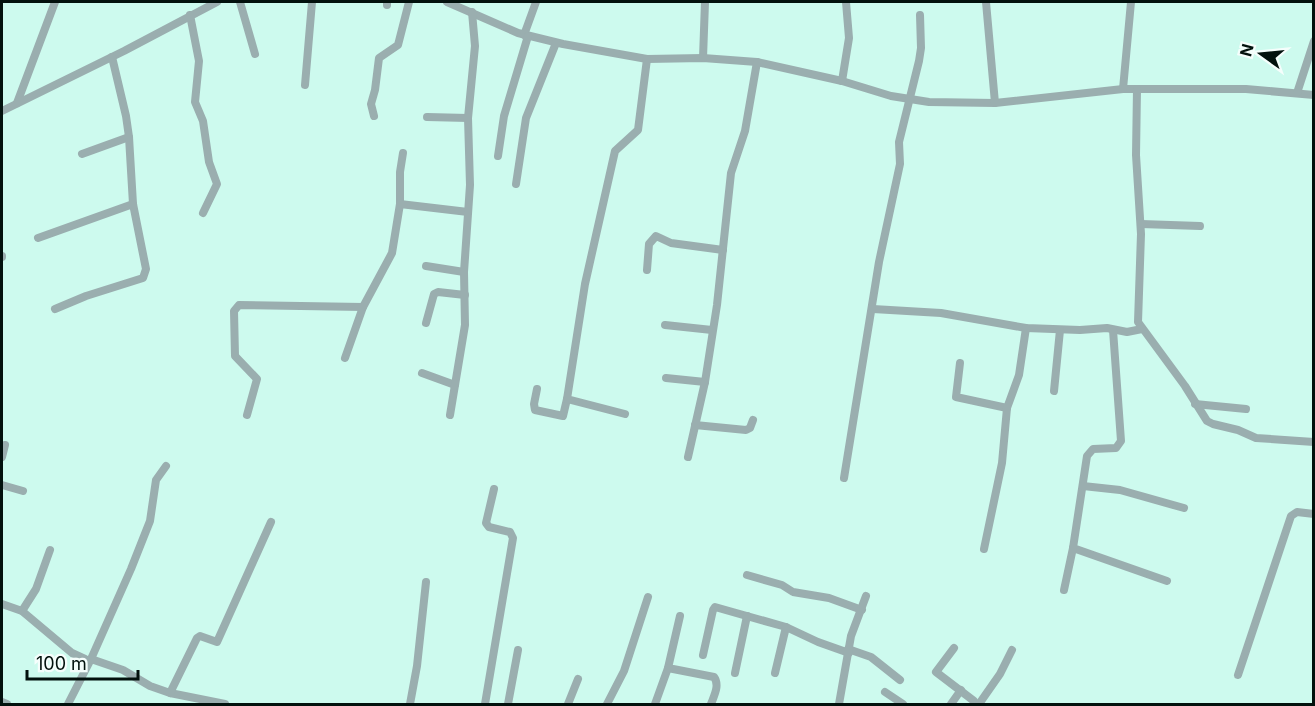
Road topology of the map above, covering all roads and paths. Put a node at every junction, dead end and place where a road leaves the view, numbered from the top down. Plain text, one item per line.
1 (55, 2) edge
2 (240, 2) edge
3 (312, 2) edge
4 (409, 2) edge
5 (447, 2) edge
6 (536, 2) edge
7 (705, 2) edge
8 (846, 2) edge
9 (986, 2) edge
10 (1131, 2) edge
11 (210, 3) edge
12 (472, 12) junction
13 (190, 15) junction
14 (920, 15) dead end
15 (526, 36) junction
16 (1314, 41) edge
17 (556, 43) junction
18 (255, 54) dead end
19 (112, 57) junction
20 (647, 58) junction
21 (703, 58) junction
22 (757, 62) junction
23 (842, 81) junction
24 (305, 85) dead end
25 (1123, 89) junction
26 (1137, 89) junction
27 (1297, 93) junction
28 (1314, 95) edge
29 (910, 99) junction
30 (17, 103) junction
31 (996, 103) junction
32 (2, 111) edge
33 (374, 117) dead end
34 (427, 117) dead end
35 (468, 118) junction
36 (129, 137) junction
37 (403, 153) dead end
38 (82, 154) dead end
39 (498, 156) dead end
40 (516, 184) dead end
41 (133, 204) junction
42 (400, 204) junction
43 (468, 212) junction
44 (203, 213) dead end
45 (1140, 224) junction
46 (1200, 226) dead end
47 (38, 238) dead end
48 (723, 250) junction
49 (426, 266) dead end
50 (647, 270) dead end
51 (464, 272) junction
52 (465, 295) junction
53 (363, 306) junction
54 (55, 309) dead end
55 (873, 309) junction
56 (426, 323) dead end
57 (665, 325) dead end
58 (1026, 328) junction
59 (1142, 329) junction
60 (712, 330) junction
61 (1060, 330) junction
62 (1113, 330) junction
63 (345, 358) dead end
64 (960, 363) dead end
65 (422, 373) dead end
66 (666, 378) dead end
67 (705, 382) junction
68 (455, 385) junction
69 (537, 389) dead end
70 (1054, 390) dead end
71 (567, 399) junction
72 (1195, 404) junction
73 (1007, 408) junction
74 (1246, 409) dead end
75 (625, 414) dead end
76 (248, 415) dead end
77 (450, 415) dead end
78 (753, 420) dead end
79 (695, 425) junction
80 (1314, 442) edge
81 (5, 445) dead end
82 (2, 457) edge
83 (688, 457) dead end
84 (166, 466) dead end
85 (844, 478) dead end
86 (2, 485) edge
87 (1083, 486) junction
88 (494, 489) dead end
89 (23, 491) dead end
90 (1184, 508) dead end
91 (1314, 514) edge
92 (271, 522) dead end
93 (1072, 548) junction
94 (984, 549) dead end
95 (50, 550) dead end
96 (747, 576) dead end
97 (1167, 581) dead end
98 (426, 582) dead end
99 (1064, 590) dead end
100 (866, 596) dead end
101 (648, 597) dead end
102 (2, 604) edge
103 (862, 610) junction
104 (22, 611) junction
105 (680, 616) dead end
106 (747, 616) junction
107 (786, 627) junction
108 (954, 648) dead end
109 (518, 650) dead end
110 (1012, 650) dead end
111 (849, 651) junction
112 (703, 655) dead end
113 (88, 659) junction
114 (668, 668) junction
115 (775, 673) dead end
116 (735, 674) dead end
117 (1238, 675) dead end
118 (578, 679) dead end
119 (900, 680) dead end
120 (961, 690) junction
121 (885, 692) dead end
122 (170, 693) junction
123 (2, 702) edge
124 (7, 705) edge
125 (68, 705) edge
126 (225, 705) edge
127 (410, 705) edge
128 (485, 705) edge
129 (508, 705) edge
130 (568, 705) edge
131 (607, 705) edge
132 (655, 705) edge
133 (711, 705) edge
134 (839, 705) edge
135 (903, 705) edge
136 (951, 705) edge
137 (974, 705) edge
138 (979, 705) edge

1 - 30 street
2 - 18 street
3 - 24 street
4 - 33 street
5 - 12 street
6 - 15 street
7 - 21 street
8 - 23 street
9 - 31 street
10 - 25 street
11 - 13 street
12 - 15 street
12 - 35 street
13 - 19 street
13 - 44 street
14 - 29 street
15 - 17 street
15 - 39 street
16 - 27 street
17 - 20 street
17 - 40 street
19 - 30 street
19 - 36 street
20 - 21 street
20 - 71 street
21 - 22 street
22 - 23 street
22 - 48 street
23 - 29 street
25 - 26 street
25 - 31 street
26 - 27 street
26 - 45 street
27 - 28 street
29 - 31 street
29 - 55 street
30 - 32 street
34 - 35 street
35 - 43 street
36 - 38 street
36 - 41 street
37 - 42 street
41 - 47 street
41 - 54 street
42 - 43 street
42 - 53 street
43 - 51 street
45 - 46 street
45 - 59 street
48 - 50 street
48 - 60 street
49 - 51 street
51 - 52 street
52 - 56 street
52 - 68 street
53 - 63 street
53 - 76 street
55 - 58 street
55 - 85 street
57 - 60 street
58 - 61 street
58 - 73 street
59 - 62 street
59 - 72 street
60 - 67 street
61 - 62 street
61 - 70 street
62 - 87 street
64 - 73 street
65 - 68 street
66 - 67 street
67 - 79 street
68 - 77 street
69 - 71 street
71 - 75 street
72 - 74 street
72 - 80 street
73 - 94 street
78 - 79 street
79 - 83 street
81 - 82 street
84 - 113 street
86 - 89 street
87 - 90 street
87 - 93 street
88 - 128 street
91 - 117 street
92 - 122 street
93 - 97 street
93 - 99 street
95 - 104 street
96 - 103 street
98 - 127 street
100 - 103 street
101 - 131 street
102 - 104 street
103 - 111 street
104 - 113 street
105 - 114 street
106 - 107 street
106 - 112 street
106 - 116 street
107 - 111 street
107 - 115 street
108 - 120 street
109 - 129 street
110 - 138 street
111 - 119 street
111 - 134 street
113 - 122 street
113 - 125 street
114 - 132 street
114 - 133 street
118 - 130 street
120 - 136 street
120 - 137 street
121 - 135 street
122 - 126 street
123 - 124 street

